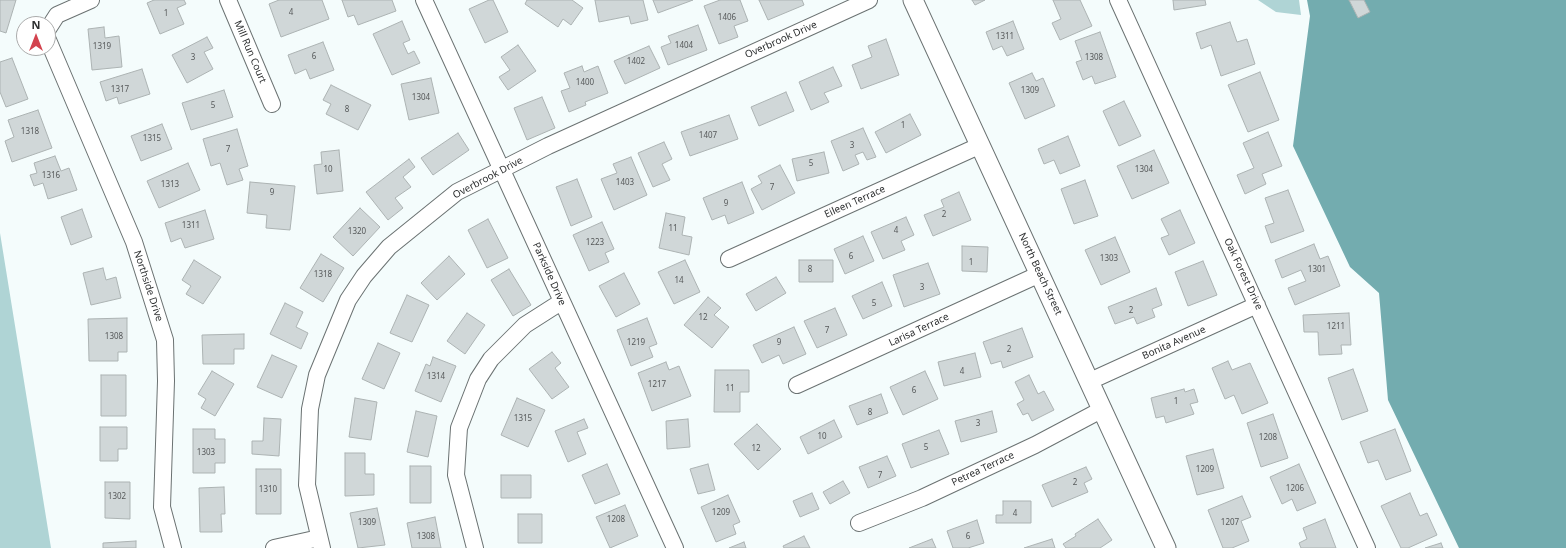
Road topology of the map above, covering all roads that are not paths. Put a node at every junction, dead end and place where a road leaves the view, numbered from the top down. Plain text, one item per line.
1 (90, 0) edge
2 (228, 0) edge
3 (424, 0) edge
4 (869, 0) edge
5 (913, 0) edge
6 (1118, 0) edge
7 (56, 16) edge
8 (55, 56) edge
9 (272, 104) dead end
10 (981, 145) junction
11 (501, 170) junction
12 (729, 259) dead end
13 (1040, 274) junction
14 (562, 302) junction
15 (1257, 305) junction
16 (1090, 381) junction
17 (797, 385) dead end
18 (1104, 409) junction
19 (859, 523) dead end
20 (320, 543) edge
21 (173, 548) edge
22 (274, 548) edge
23 (475, 548) edge
24 (675, 548) edge
25 (1166, 548) edge
26 (1367, 548) edge

1 - 7 street
2 - 9 street, Mill Run Court
3 - 11 street, Parkside Drive
4 - 11 street, Overbrook Drive
5 - 10 street, North Beach Street
6 - 15 street, Oak Forest Drive
8 - 21 street, Northside Drive
10 - 12 street, Eileen Terrace
10 - 13 street, North Beach Street
11 - 14 street, Parkside Drive
11 - 20 street, Overbrook Drive
13 - 16 street, North Beach Street
13 - 17 street, Larisa Terrace
14 - 23 street
14 - 24 street, Parkside Drive
15 - 16 street, Bonita Avenue
15 - 26 street, Oak Forest Drive
16 - 18 street, North Beach Street
18 - 19 street, Petrea Terrace
18 - 25 street, North Beach Street
20 - 22 street

